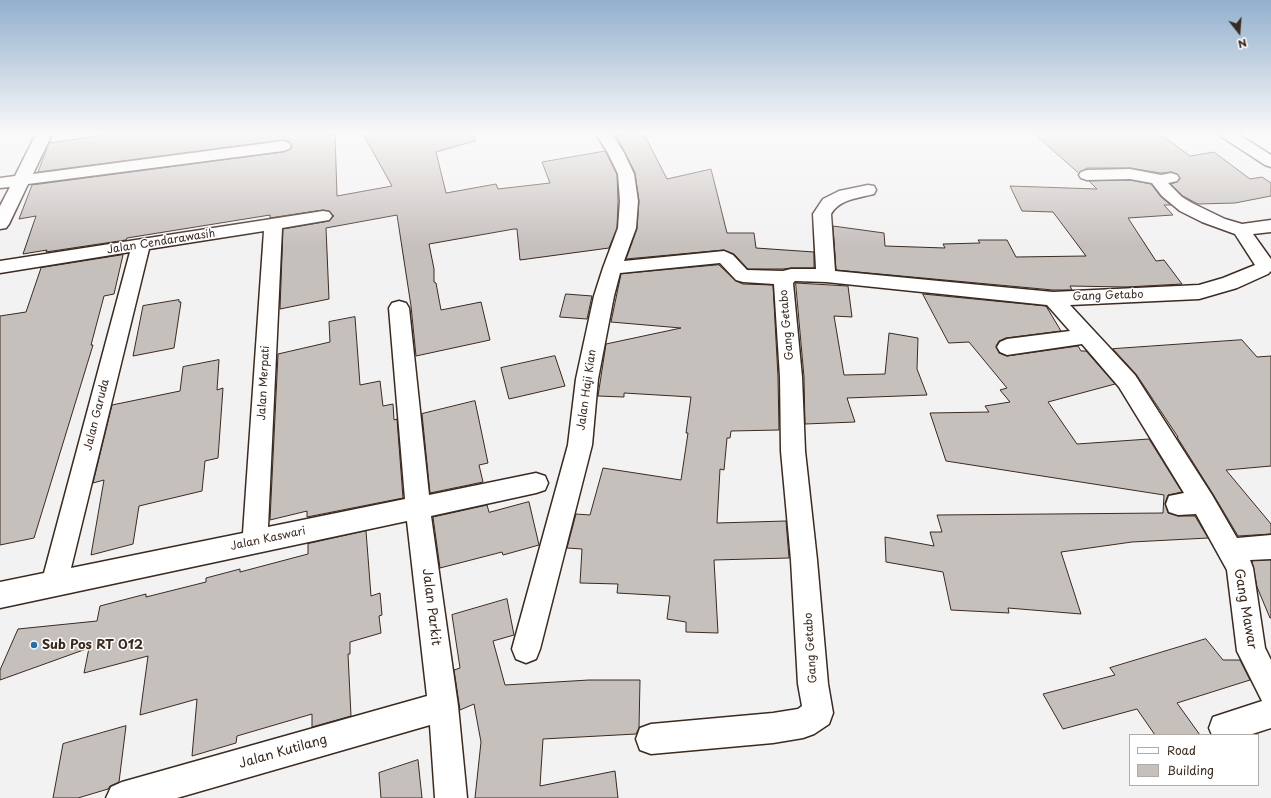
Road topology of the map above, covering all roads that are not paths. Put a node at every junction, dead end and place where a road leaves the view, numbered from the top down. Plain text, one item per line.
1 (26, 171) edge
2 (89, 171) edge
3 (625, 171) edge
4 (1087, 175) dead end
5 (22, 180) junction
6 (0, 183) edge
7 (868, 190) dead end
8 (323, 216) dead end
9 (0, 224) edge
10 (273, 224) junction
11 (1271, 226) edge
12 (1241, 230) junction
13 (141, 245) junction
14 (0, 267) edge
15 (612, 268) junction
16 (826, 276) junction
17 (787, 278) junction
18 (1053, 298) junction
19 (399, 308) dead end
20 (1087, 336) junction
21 (1007, 346) dead end
22 (536, 483) dead end
23 (1203, 503) junction
24 (1178, 504) dead end
25 (418, 508) junction
26 (255, 542) junction
27 (1271, 547) edge
28 (1230, 550) junction
29 (54, 584) junction
30 (0, 595) edge
31 (526, 649) dead end
32 (1271, 690) edge
33 (443, 706) junction
34 (1271, 713) edge
35 (1224, 728) dead end
36 (651, 739) dead end
37 (122, 798) edge
38 (451, 798) edge

1 - 5 main road
2 - 5 main road
3 - 15 main road, Jalan Haji Kian
4 - 12 main road
5 - 6 main road
5 - 9 main road
7 - 16 main road
8 - 10 main road, Jalan Cendarawasih
10 - 13 main road, Jalan Cendarawasih
10 - 26 main road, Jalan Merpati
11 - 12 main road
12 - 18 main road, Gang Getabo
13 - 14 main road, Jalan Cendarawasih
13 - 29 main road, Jalan Garuda
15 - 17 main road
15 - 31 main road, Jalan Haji Kian
16 - 17 main road, Gang Getabo
16 - 18 main road, Gang Getabo
17 - 36 main road, Gang Getabo
18 - 20 main road, Gang Mawar
19 - 25 main road, Jalan Parkit
20 - 21 main road
20 - 23 main road, Gang Mawar
22 - 25 main road, Jalan Kaswari
23 - 24 main road
23 - 28 main road, Gang Mawar
25 - 26 main road, Jalan Kaswari
25 - 33 main road, Jalan Parkit
26 - 29 main road, Jalan Kaswari
27 - 28 main road
28 - 32 main road, Gang Mawar
29 - 30 main road, Jalan Kaswari
33 - 37 main road, Jalan Kutilang
33 - 38 main road, Jalan Parkit
34 - 35 main road

